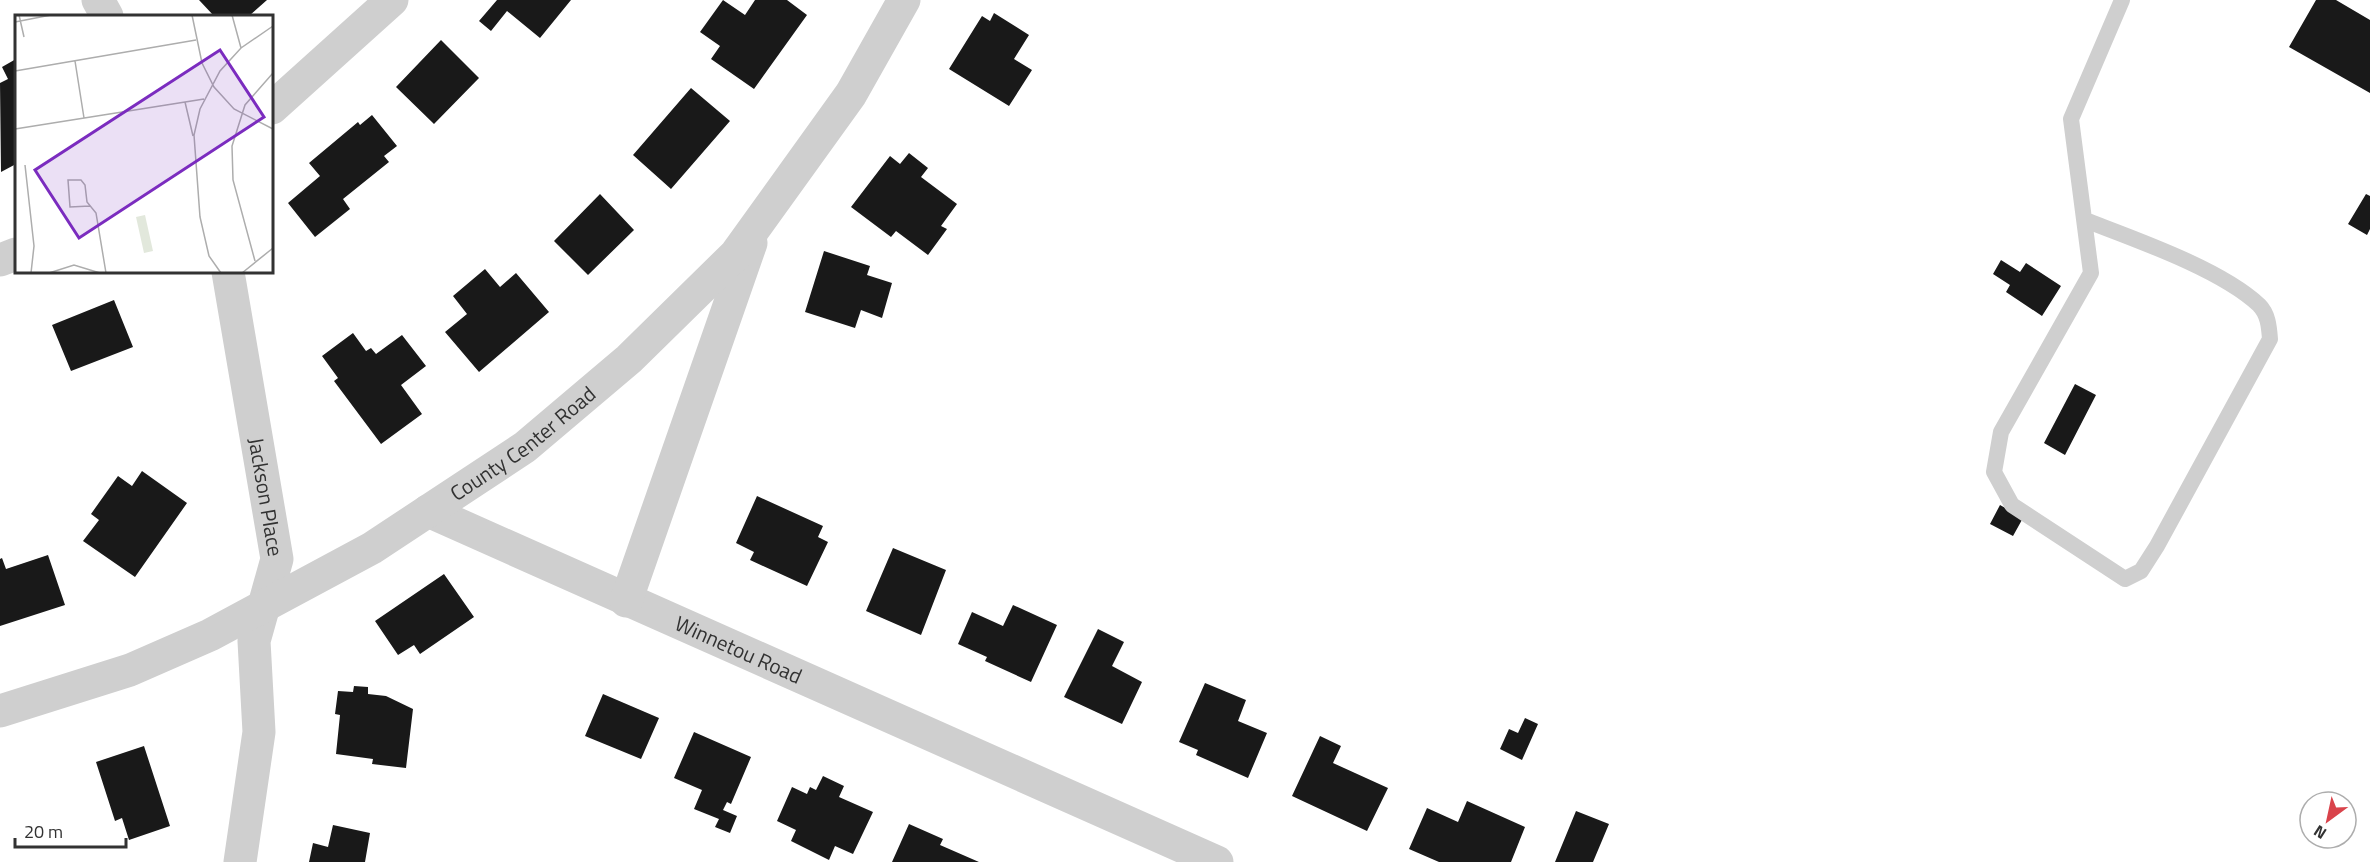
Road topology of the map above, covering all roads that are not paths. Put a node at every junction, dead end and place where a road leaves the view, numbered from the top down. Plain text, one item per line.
1 (98, 0) edge
2 (392, 0) edge
3 (904, 0) edge
4 (2122, 0) edge
5 (106, 15) edge
6 (273, 107) edge
7 (2085, 220) junction
8 (758, 224) junction
9 (15, 254) edge
10 (0, 260) edge
11 (228, 273) edge
12 (428, 511) junction
13 (626, 601) junction
14 (262, 607) junction
15 (0, 711) edge
16 (240, 862) edge
17 (1217, 862) edge

1 - 5 street
2 - 6 street
3 - 8 street, County Center Road
4 - 7 lane
7 - 7 lane
8 - 12 street, County Center Road
8 - 13 street
9 - 10 street
11 - 14 street, Jackson Place
12 - 13 street, Winnetou Road
12 - 14 street, County Center Road
13 - 17 street, Winnetou Road
14 - 15 street, County Center Road
14 - 16 street, Jackson Place

